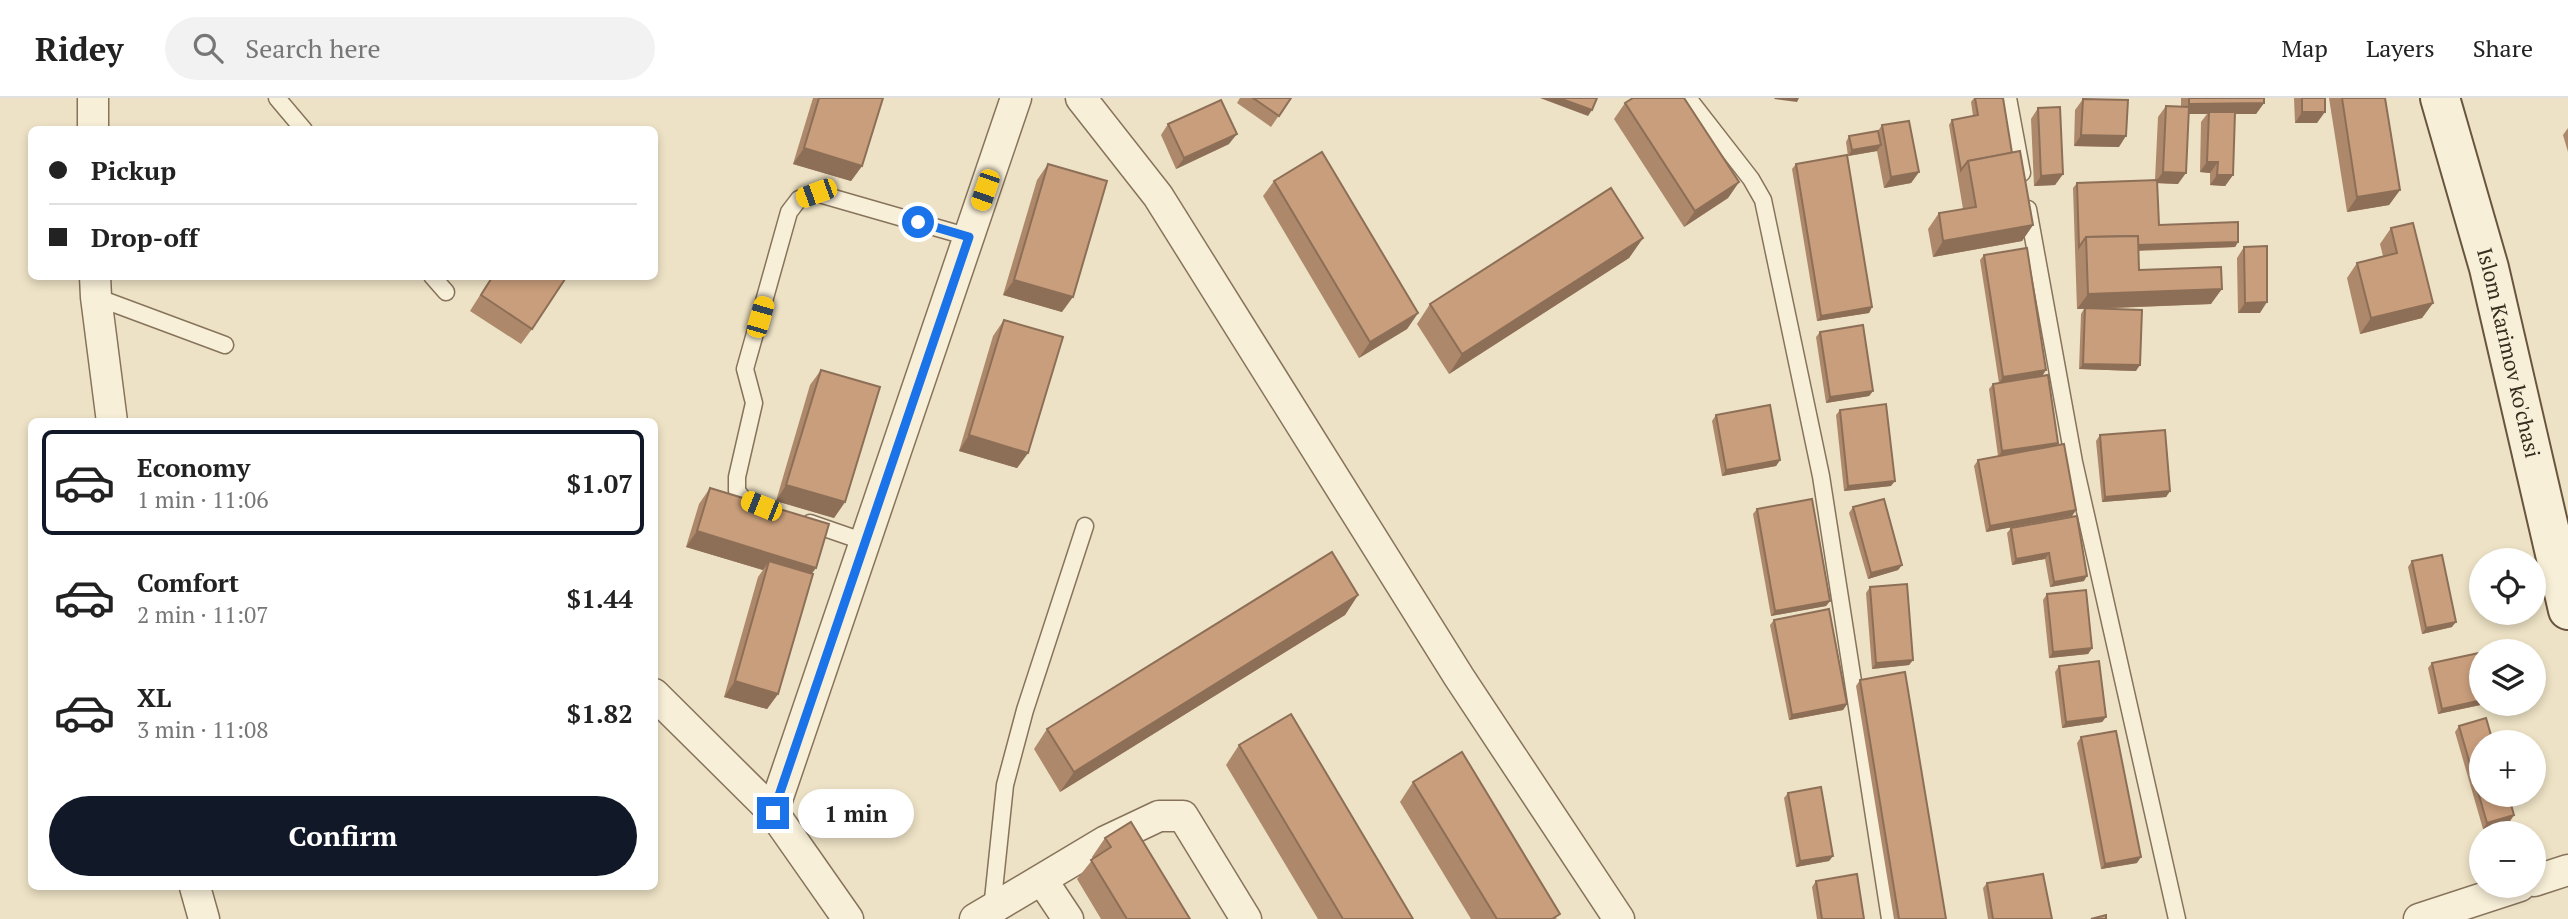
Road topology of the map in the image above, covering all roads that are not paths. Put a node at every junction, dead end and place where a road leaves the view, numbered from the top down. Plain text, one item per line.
1 (93, 98) edge
2 (276, 98) edge
3 (1016, 98) edge
4 (1082, 98) edge
5 (1688, 98) edge
6 (2008, 98) edge
7 (2440, 98) edge
8 (93, 126) edge
9 (300, 126) edge
10 (969, 237) junction
11 (436, 280) edge
12 (95, 287) edge
13 (446, 292) dead end
14 (225, 345) dead end
15 (111, 418) edge
16 (774, 511) edge
17 (800, 520) edge
18 (1085, 526) dead end
19 (865, 542) junction
20 (2568, 610) edge
21 (658, 698) edge
22 (773, 813) junction
23 (2568, 870) edge
24 (2546, 877) edge
25 (1042, 880) junction
26 (196, 890) edge
27 (2483, 898) edge
28 (983, 914) edge
29 (204, 919) edge
30 (848, 919) edge
31 (1068, 919) edge
32 (1246, 919) edge
33 (1619, 919) edge
34 (1890, 919) edge
35 (2177, 919) edge
36 (2418, 919) edge

1 - 8 street
2 - 9 lane
3 - 10 street
4 - 33 street
5 - 34 lane
6 - 35 lane
7 - 20 main road, Islom Karimov ko'chasi
10 - 16 lane
10 - 19 street
11 - 13 lane
12 - 14 lane
12 - 15 street
17 - 19 lane
18 - 28 lane
19 - 22 street
21 - 22 street
22 - 30 street
23 - 24 street
25 - 28 street
25 - 31 street
25 - 32 street
26 - 29 street
27 - 36 street

